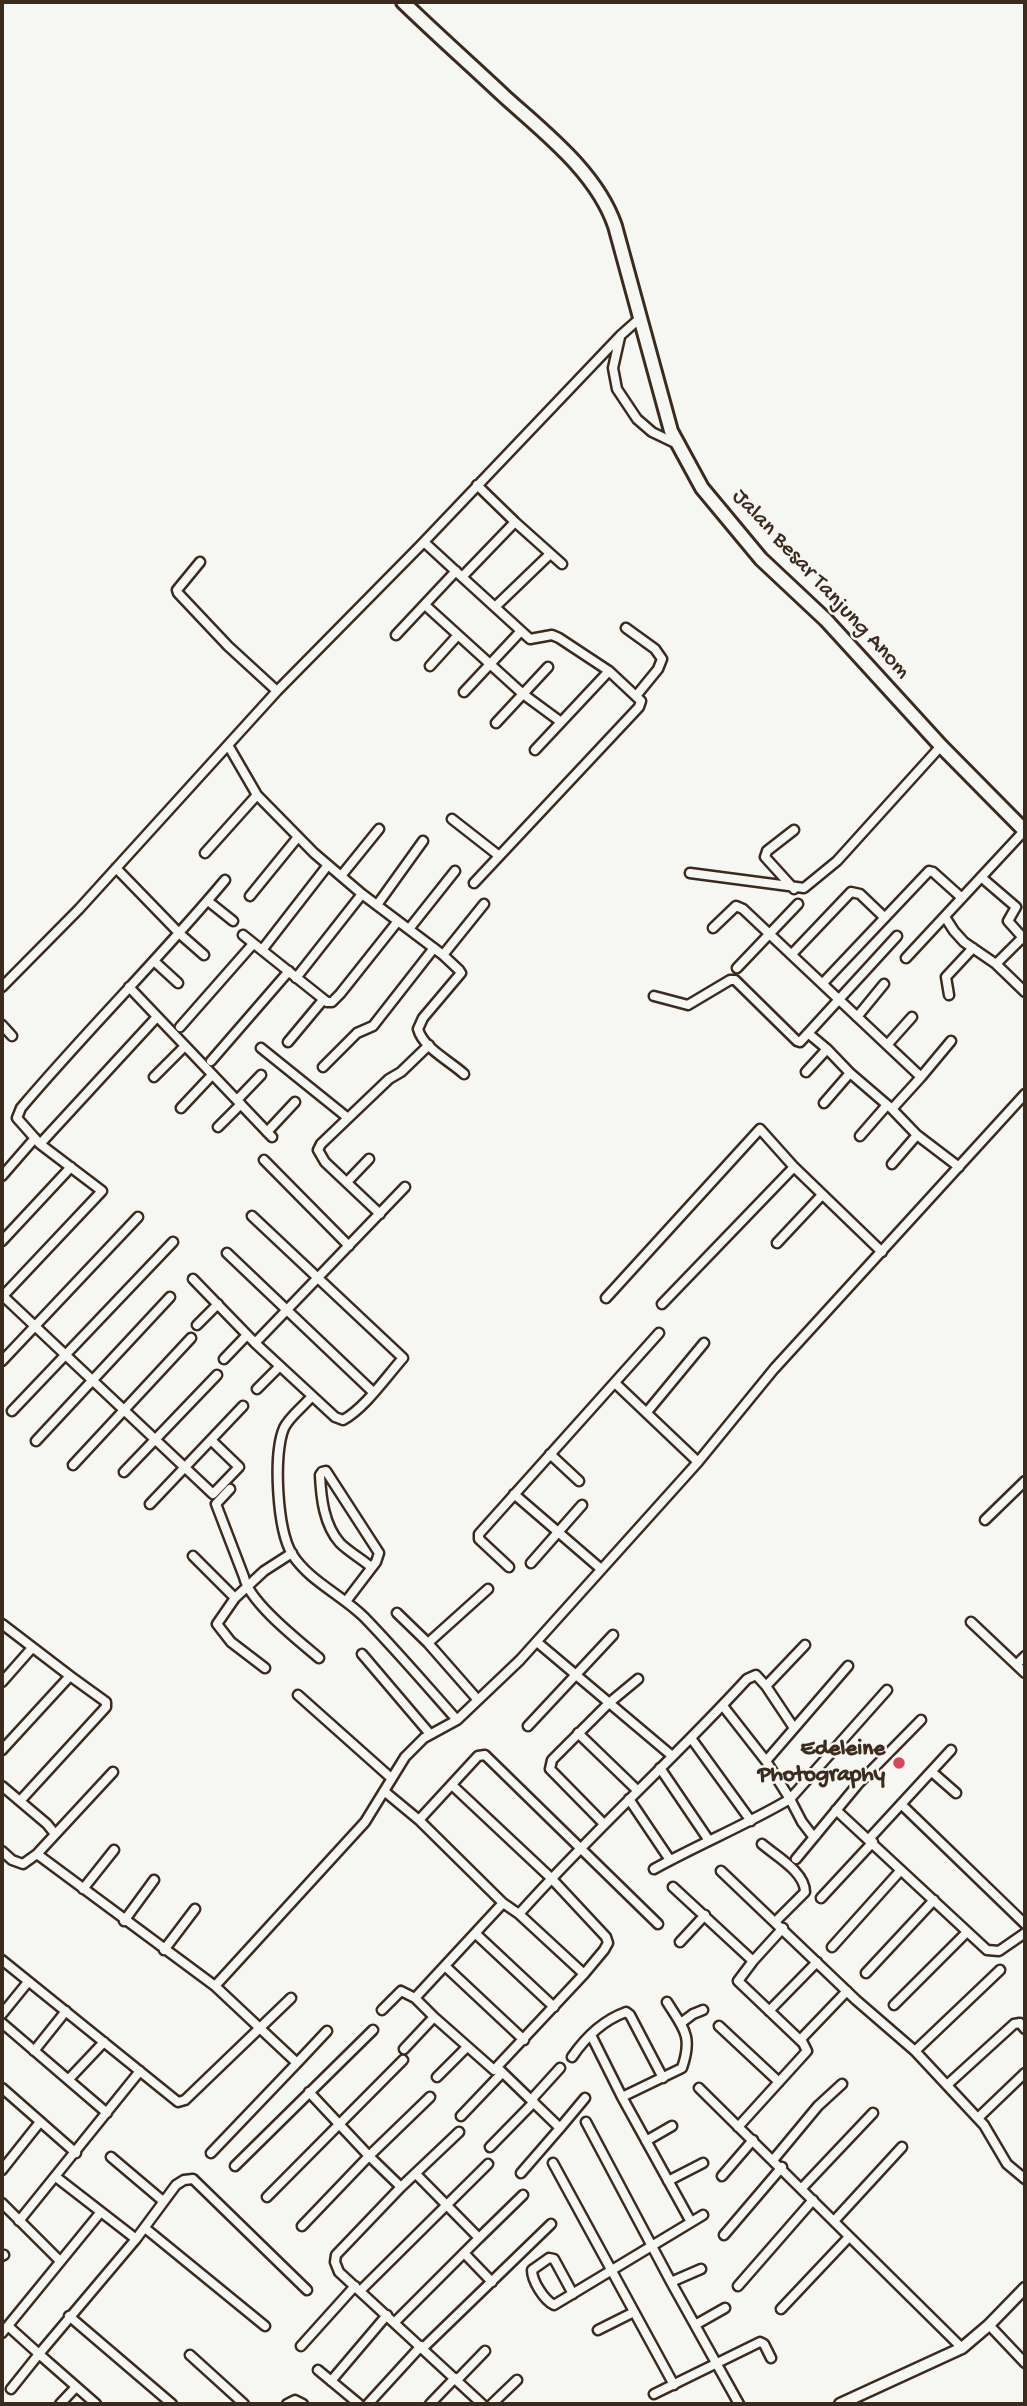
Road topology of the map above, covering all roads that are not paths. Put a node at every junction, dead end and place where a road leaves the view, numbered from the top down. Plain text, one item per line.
1 (403, 2) edge
2 (639, 319) junction
3 (621, 335) junction
4 (677, 444) junction
5 (477, 485) junction
6 (515, 522) junction
7 (424, 542) junction
8 (550, 554) junction
9 (200, 562) dead end
10 (562, 564) dead end
11 (459, 574) junction
12 (425, 605) junction
13 (495, 607) junction
14 (626, 628) dead end
15 (521, 631) junction
16 (396, 635) dead end
17 (458, 635) junction
18 (490, 664) junction
19 (430, 666) dead end
20 (548, 667) dead end
21 (609, 671) junction
22 (277, 691) junction
23 (464, 692) dead end
24 (523, 694) junction
25 (636, 695) junction
26 (561, 722) junction
27 (496, 723) dead end
28 (228, 745) junction
29 (942, 746) junction
30 (535, 750) dead end
31 (257, 795) junction
32 (453, 819) dead end
33 (379, 829) dead end
34 (794, 830) dead end
35 (1025, 831) edge
36 (298, 837) junction
37 (423, 841) dead end
38 (205, 853) dead end
39 (498, 855) junction
40 (328, 865) junction
41 (116, 868) junction
42 (455, 871) dead end
43 (690, 873) dead end
44 (341, 876) junction
45 (981, 877) junction
46 (225, 880) dead end
47 (474, 883) dead end
48 (794, 888) junction
49 (362, 894) junction
50 (250, 896) dead end
51 (962, 898) junction
52 (208, 901) junction
53 (484, 904) dead end
54 (798, 904) dead end
55 (377, 905) junction
56 (884, 917) junction
57 (945, 917) junction
58 (233, 921) dead end
59 (398, 921) junction
60 (713, 928) dead end
61 (409, 929) junction
62 (770, 933) junction
63 (180, 934) junction
64 (243, 935) dead end
65 (897, 936) dead end
66 (1025, 938) edge
67 (253, 944) junction
68 (434, 948) junction
69 (972, 948) junction
70 (262, 950) junction
71 (792, 954) junction
72 (204, 955) dead end
73 (443, 955) junction
74 (906, 958) dead end
75 (154, 961) junction
76 (996, 964) junction
77 (737, 968) dead end
78 (293, 974) junction
79 (178, 983) dead end
80 (822, 983) junction
81 (884, 984) dead end
82 (2, 987) edge
83 (129, 988) junction
84 (1025, 992) edge
85 (949, 995) dead end
86 (654, 996) dead end
87 (323, 1000) junction
88 (839, 1001) junction
89 (857, 1017) junction
90 (912, 1017) dead end
91 (156, 1018) junction
92 (2, 1025) edge
93 (180, 1027) dead end
94 (809, 1034) junction
95 (12, 1036) dead end
96 (951, 1041) dead end
97 (288, 1042) dead end
98 (429, 1045) junction
99 (887, 1045) junction
100 (184, 1046) junction
101 (261, 1048) dead end
102 (827, 1048) junction
103 (211, 1061) dead end
104 (323, 1067) dead end
105 (806, 1072) dead end
106 (850, 1073) junction
107 (464, 1074) dead end
108 (212, 1075) junction
109 (261, 1075) dead end
110 (154, 1077) dead end
111 (921, 1077) junction
112 (1025, 1094) edge
113 (239, 1102) junction
114 (295, 1102) dead end
115 (824, 1103) dead end
116 (890, 1107) junction
117 (181, 1108) dead end
118 (348, 1118) junction
119 (218, 1127) dead end
120 (918, 1135) junction
121 (860, 1136) dead end
122 (37, 1141) junction
123 (369, 1159) dead end
124 (264, 1160) dead end
125 (892, 1164) dead end
126 (71, 1167) junction
127 (794, 1167) junction
128 (959, 1167) junction
129 (2, 1176) edge
130 (347, 1182) junction
131 (405, 1187) dead end
132 (822, 1195) junction
133 (380, 1214) junction
134 (252, 1216) dead end
135 (138, 1217) dead end
136 (2, 1241) edge
137 (173, 1242) dead end
138 (777, 1243) dead end
139 (349, 1246) junction
140 (882, 1252) junction
141 (227, 1253) dead end
142 (193, 1279) dead end
143 (317, 1279) junction
144 (2, 1296) edge
145 (170, 1297) dead end
146 (606, 1298) dead end
147 (218, 1304) junction
148 (662, 1304) dead end
149 (287, 1311) junction
150 (197, 1325) dead end
151 (35, 1326) junction
152 (659, 1333) dead end
153 (247, 1335) junction
154 (191, 1338) dead end
155 (255, 1343) junction
156 (704, 1343) dead end
157 (65, 1355) junction
158 (225, 1359) dead end
159 (2, 1361) edge
160 (280, 1366) junction
161 (217, 1376) dead end
162 (92, 1380) junction
163 (615, 1383) junction
164 (257, 1389) dead end
165 (373, 1392) junction
166 (312, 1396) junction
167 (243, 1406) dead end
168 (124, 1410) junction
169 (12, 1411) dead end
170 (647, 1412) junction
171 (155, 1440) junction
172 (211, 1440) junction
173 (36, 1441) dead end
174 (550, 1454) junction
175 (698, 1462) junction
176 (73, 1465) dead end
177 (185, 1468) junction
178 (124, 1472) dead end
179 (579, 1481) dead end
180 (1025, 1481) edge
181 (230, 1489) dead end
182 (514, 1494) junction
183 (150, 1504) dead end
184 (582, 1505) dead end
185 (985, 1520) dead end
186 (558, 1532) junction
187 (292, 1553) junction
188 (192, 1556) dead end
189 (531, 1563) dead end
190 (371, 1567) junction
191 (509, 1567) dead end
192 (601, 1569) junction
193 (246, 1588) junction
194 (488, 1589) dead end
195 (235, 1598) junction
196 (347, 1600) junction
197 (397, 1613) dead end
198 (971, 1622) dead end
199 (2, 1624) edge
200 (613, 1635) dead end
201 (537, 1642) junction
202 (428, 1643) junction
203 (804, 1645) dead end
204 (32, 1648) junction
205 (362, 1654) dead end
206 (1025, 1656) edge
207 (319, 1658) dead end
208 (1017, 1664) junction
209 (848, 1666) dead end
210 (265, 1668) dead end
211 (1025, 1672) edge
212 (575, 1674) junction
213 (70, 1676) junction
214 (638, 1679) dead end
215 (2, 1682) edge
216 (766, 1686) junction
217 (887, 1690) dead end
218 (298, 1695) dead end
219 (478, 1700) junction
220 (609, 1703) junction
221 (723, 1706) junction
222 (457, 1720) junction
223 (921, 1720) dead end
224 (528, 1726) dead end
225 (794, 1728) junction
226 (578, 1733) junction
227 (430, 1734) junction
228 (691, 1738) junction
229 (2, 1750) edge
230 (951, 1750) dead end
231 (671, 1755) junction
232 (766, 1761) junction
233 (660, 1768) junction
234 (113, 1772) dead end
235 (932, 1772) junction
236 (390, 1777) junction
237 (452, 1785) junction
238 (2, 1786) edge
239 (637, 1790) junction
240 (384, 1791) junction
241 (956, 1793) dead end
242 (629, 1799) junction
243 (790, 1799) junction
244 (20, 1801) junction
245 (901, 1804) junction
246 (836, 1810) junction
247 (419, 1820) junction
248 (751, 1821) junction
249 (603, 1823) junction
250 (55, 1834) junction
251 (816, 1835) junction
252 (708, 1839) junction
253 (871, 1840) junction
254 (762, 1844) dead end
255 (580, 1849) junction
256 (114, 1850) dead end
257 (2, 1851) edge
258 (37, 1854) junction
259 (796, 1859) dead end
260 (670, 1860) junction
261 (654, 1869) dead end
262 (901, 1870) junction
263 (721, 1871) dead end
264 (551, 1878) junction
265 (154, 1880) dead end
266 (673, 1887) dead end
267 (83, 1889) junction
268 (821, 1898) dead end
269 (933, 1900) junction
270 (503, 1903) junction
271 (195, 1909) dead end
272 (519, 1914) junction
273 (705, 1915) junction
274 (124, 1921) junction
275 (658, 1924) dead end
276 (779, 1924) junction
277 (1025, 1924) edge
278 (967, 1932) junction
279 (1025, 1933) edge
280 (476, 1934) junction
281 (680, 1942) dead end
282 (832, 1947) dead end
283 (164, 1951) junction
284 (2, 1960) edge
285 (753, 1961) junction
286 (817, 1962) junction
287 (446, 1966) junction
288 (1000, 1970) dead end
289 (866, 1973) dead end
290 (584, 1974) junction
291 (28, 1982) junction
292 (215, 1986) junction
293 (847, 1992) junction
294 (291, 1998) dead end
295 (415, 1998) junction
296 (667, 2002) dead end
297 (894, 2005) dead end
298 (554, 2007) junction
299 (382, 2010) dead end
300 (703, 2010) dead end
301 (66, 2011) junction
302 (769, 2011) junction
303 (2, 2014) edge
304 (433, 2017) junction
305 (2, 2023) edge
306 (681, 2023) junction
307 (719, 2026) dead end
308 (1025, 2029) edge
309 (260, 2030) junction
310 (373, 2030) dead end
311 (327, 2031) dead end
312 (591, 2035) junction
313 (524, 2040) junction
314 (800, 2040) junction
315 (104, 2042) junction
316 (467, 2047) junction
317 (404, 2049) dead end
318 (34, 2050) junction
319 (915, 2051) junction
320 (572, 2057) dead end
321 (403, 2060) dead end
322 (297, 2063) junction
323 (560, 2068) dead end
324 (500, 2070) junction
325 (140, 2071) junction
326 (1025, 2073) edge
327 (437, 2077) dead end
328 (663, 2078) junction
329 (69, 2079) junction
330 (779, 2082) junction
331 (842, 2084) dead end
332 (947, 2085) junction
333 (699, 2088) dead end
334 (2, 2090) edge
335 (309, 2092) junction
336 (430, 2097) dead end
337 (622, 2097) junction
338 (585, 2098) dead end
339 (532, 2101) junction
340 (107, 2113) junction
341 (873, 2113) dead end
342 (461, 2116) dead end
343 (978, 2118) junction
344 (40, 2122) junction
345 (586, 2122) dead end
346 (338, 2124) junction
347 (672, 2126) dead end
348 (738, 2127) junction
349 (560, 2128) junction
350 (459, 2132) dead end
351 (753, 2140) junction
352 (646, 2141) junction
353 (490, 2147) dead end
354 (902, 2147) dead end
355 (76, 2153) junction
356 (211, 2153) dead end
357 (369, 2156) junction
358 (111, 2157) dead end
359 (774, 2159) junction
360 (552, 2163) dead end
361 (703, 2163) dead end
362 (488, 2164) dead end
363 (235, 2166) dead end
364 (782, 2167) junction
365 (2, 2170) edge
366 (521, 2173) dead end
367 (416, 2174) junction
368 (722, 2176) dead end
369 (55, 2177) junction
370 (1025, 2179) edge
371 (668, 2181) junction
372 (401, 2187) junction
373 (802, 2188) junction
374 (523, 2195) dead end
375 (267, 2197) dead end
376 (813, 2200) junction
377 (163, 2201) junction
378 (2, 2203) edge
379 (448, 2206) junction
380 (100, 2213) junction
381 (703, 2215) dead end
382 (19, 2221) junction
383 (691, 2221) junction
384 (834, 2221) junction
385 (551, 2224) dead end
386 (302, 2226) dead end
387 (145, 2228) junction
388 (724, 2235) dead end
389 (849, 2236) junction
390 (479, 2238) junction
391 (136, 2239) junction
392 (653, 2246) junction
393 (464, 2253) junction
394 (60, 2261) junction
395 (701, 2269) dead end
396 (612, 2270) junction
397 (492, 2282) junction
398 (671, 2283) junction
399 (738, 2286) dead end
400 (358, 2288) junction
401 (1025, 2288) edge
402 (307, 2290) dead end
403 (573, 2294) junction
404 (725, 2308) dead end
405 (781, 2309) dead end
406 (632, 2312) junction
407 (387, 2315) junction
408 (69, 2316) junction
409 (395, 2322) junction
410 (695, 2325) junction
411 (989, 2325) junction
412 (8, 2326) junction
413 (265, 2326) dead end
414 (598, 2330) dead end
415 (2, 2333) edge
416 (302, 2346) dead end
417 (422, 2347) junction
418 (962, 2348) junction
419 (485, 2351) dead end
420 (39, 2354) junction
421 (190, 2355) dead end
422 (771, 2358) dead end
423 (717, 2363) junction
424 (1025, 2363) edge
425 (318, 2370) dead end
426 (456, 2379) junction
427 (517, 2380) dead end
428 (331, 2381) junction
429 (674, 2385) junction
430 (75, 2387) junction
431 (10, 2389) dead end
432 (654, 2394) dead end
433 (60, 2404) edge
434 (96, 2404) edge
435 (172, 2404) edge
436 (244, 2404) edge
437 (286, 2404) edge
438 (303, 2404) edge
439 (359, 2404) edge
440 (368, 2404) edge
441 (430, 2404) edge
442 (482, 2404) edge
443 (492, 2404) edge
444 (739, 2404) edge
445 (840, 2404) edge

1 - 2 main road, Jalan Besar Tanjung Anom
2 - 3 street
2 - 4 main road, Jalan Besar Tanjung Anom
3 - 4 street
3 - 5 street
4 - 29 main road, Jalan Besar Tanjung Anom
5 - 6 street
5 - 7 street
6 - 8 street
6 - 11 street
7 - 11 street
7 - 22 street
8 - 10 street
8 - 13 street
9 - 22 street
11 - 12 street
11 - 13 street
12 - 16 street
12 - 17 street
13 - 15 street
14 - 25 street
15 - 18 street
15 - 21 street
17 - 18 street
17 - 19 street
18 - 23 street
18 - 24 street
20 - 24 street
21 - 25 street
21 - 26 street
22 - 28 street
24 - 26 street
24 - 27 street
25 - 39 street
26 - 30 street
28 - 31 street
28 - 41 street
29 - 35 main road, Jalan Besar Tanjung Anom
29 - 48 street
31 - 36 street
31 - 38 street
32 - 39 street
33 - 44 street
34 - 48 street
35 - 45 street
36 - 40 street
36 - 50 street
37 - 55 street
39 - 47 street
40 - 44 street
40 - 70 street
41 - 63 street
41 - 82 street
42 - 61 street
43 - 48 street
44 - 49 street
45 - 51 street
45 - 66 street
46 - 52 street
49 - 55 street
49 - 78 street
51 - 56 street
51 - 57 street
52 - 58 street
52 - 63 street
53 - 73 street
54 - 62 street
55 - 59 street
56 - 71 street
56 - 80 street
57 - 69 street
57 - 74 street
59 - 61 street
59 - 87 street
60 - 62 street
61 - 68 street
62 - 71 street
62 - 77 street
63 - 72 street
63 - 75 street
64 - 67 street
65 - 88 street
66 - 76 street
67 - 70 street
67 - 93 street
68 - 73 street
68 - 104 street
69 - 76 street
69 - 85 street
70 - 78 street
71 - 80 street
73 - 98 street
75 - 79 street
75 - 83 street
76 - 84 street
78 - 87 street
78 - 103 street
80 - 88 street
81 - 89 street
83 - 91 street
83 - 122 street
86 - 94 street
87 - 97 street
88 - 89 street
88 - 94 street
89 - 99 street
90 - 99 street
91 - 100 street
91 - 122 street
92 - 95 street
94 - 102 street
96 - 111 street
98 - 107 street
98 - 118 street
99 - 111 street
100 - 108 street
100 - 110 street
101 - 118 street
102 - 105 street
102 - 106 street
106 - 115 street
106 - 116 street
108 - 113 street
108 - 117 street
109 - 113 street
111 - 116 street
112 - 128 street
113 - 114 street
113 - 119 street
116 - 120 street
116 - 121 street
118 - 130 street
120 - 125 street
120 - 128 street
122 - 126 street
122 - 129 street
123 - 130 street
124 - 139 street
126 - 136 street
126 - 144 street
127 - 132 street
127 - 146 street
127 - 148 street
128 - 140 street
130 - 133 street
131 - 133 street
132 - 138 street
132 - 140 street
133 - 139 street
134 - 143 street
135 - 151 street
137 - 157 street
139 - 143 street
140 - 175 street
141 - 149 street
142 - 147 street
143 - 149 street
143 - 165 street
144 - 151 street
145 - 162 street
147 - 150 street
147 - 153 street
149 - 155 street
149 - 165 street
151 - 157 street
151 - 159 street
152 - 163 street
153 - 155 street
153 - 158 street
154 - 168 street
155 - 160 street
156 - 170 street
157 - 162 street
157 - 169 street
160 - 164 street
160 - 166 street
161 - 171 street
162 - 168 street
162 - 173 street
163 - 170 street
163 - 174 street
165 - 166 street
166 - 187 street
167 - 172 street
168 - 171 street
168 - 176 street
170 - 175 street
171 - 177 street
171 - 178 street
172 - 177 street
172 - 177 street
174 - 179 street
174 - 182 street
175 - 192 street
177 - 183 street
180 - 185 street
181 - 193 street
182 - 186 street
182 - 191 street
184 - 186 street
186 - 189 street
186 - 192 street
187 - 193 street
187 - 196 street
188 - 195 street
190 - 190 street
190 - 196 street
192 - 201 street
193 - 195 street
193 - 207 street
194 - 202 street
195 - 210 street
196 - 222 street
197 - 202 street
198 - 208 street
199 - 204 street
200 - 212 street
201 - 212 street
201 - 219 street
202 - 219 street
203 - 216 street
204 - 213 street
204 - 215 street
205 - 227 street
206 - 208 street
208 - 211 street
209 - 225 street
212 - 220 street
212 - 224 street
213 - 229 street
213 - 244 street
214 - 220 street
216 - 221 street
216 - 225 street
217 - 243 street
218 - 236 street
219 - 222 street
220 - 226 street
220 - 231 street
221 - 228 street
221 - 232 street
222 - 227 street
223 - 246 street
225 - 232 street
226 - 239 street
226 - 249 street
227 - 236 street
228 - 231 street
228 - 248 street
230 - 235 street
231 - 233 street
232 - 243 street
233 - 239 street
233 - 252 street
234 - 250 street
235 - 241 street
235 - 245 street
236 - 240 street
237 - 247 street
237 - 255 street
237 - 264 street
238 - 244 street
239 - 242 street
240 - 247 street
240 - 292 street
242 - 249 street
242 - 260 street
243 - 248 street
243 - 251 street
244 - 250 street
245 - 253 street
245 - 277 street
246 - 251 street
246 - 253 street
247 - 270 street
248 - 252 street
249 - 255 street
250 - 258 street
251 - 259 street
252 - 260 street
253 - 262 street
253 - 268 street
254 - 276 street
255 - 264 street
255 - 275 street
256 - 267 street
257 - 258 street
258 - 267 street
260 - 261 street
262 - 269 street
262 - 282 street
263 - 276 street
264 - 272 street
264 - 290 street
265 - 274 street
266 - 273 street
267 - 274 street
269 - 278 street
269 - 289 street
270 - 272 street
270 - 280 street
271 - 283 street
272 - 290 street
273 - 281 street
273 - 285 street
274 - 283 street
276 - 285 street
276 - 286 street
278 - 279 street
278 - 297 street
280 - 287 street
280 - 298 street
283 - 292 street
284 - 291 street
285 - 302 street
286 - 293 street
286 - 302 street
287 - 295 street
287 - 313 street
288 - 319 street
290 - 298 street
291 - 301 street
291 - 303 street
292 - 309 street
293 - 314 street
293 - 319 street
294 - 309 street
295 - 299 street
295 - 304 street
296 - 306 street
298 - 313 street
300 - 306 street
301 - 315 street
301 - 318 street
302 - 314 street
304 - 316 street
304 - 317 street
305 - 318 street
306 - 328 street
307 - 330 street
308 - 332 street
309 - 322 street
309 - 325 street
310 - 335 street
311 - 322 street
312 - 320 street
312 - 328 street
312 - 337 street
313 - 324 street
314 - 330 street
315 - 325 street
315 - 329 street
316 - 324 street
316 - 327 street
318 - 329 street
319 - 332 street
321 - 346 street
322 - 356 street
323 - 339 street
324 - 339 street
324 - 342 street
325 - 340 street
326 - 343 street
328 - 337 street
329 - 340 street
330 - 348 street
331 - 359 street
332 - 343 street
333 - 348 street
334 - 344 street
335 - 346 street
335 - 363 street
336 - 357 street
337 - 352 street
338 - 349 street
339 - 349 street
339 - 353 street
340 - 355 street
341 - 373 street
343 - 370 street
344 - 355 street
344 - 365 street
345 - 392 street
346 - 357 street
346 - 375 street
347 - 352 street
348 - 351 street
349 - 366 street
350 - 367 street
351 - 359 street
351 - 368 street
352 - 371 street
354 - 384 street
355 - 369 street
357 - 372 street
357 - 386 street
358 - 377 street
359 - 364 street
360 - 396 street
361 - 371 street
362 - 379 street
364 - 373 street
364 - 388 street
367 - 372 street
367 - 379 street
369 - 380 street
369 - 382 street
371 - 383 street
372 - 400 street
373 - 376 street
374 - 390 street
376 - 384 street
376 - 399 street
377 - 387 street
377 - 402 street
378 - 382 street
379 - 390 street
379 - 400 street
380 - 391 street
380 - 394 street
381 - 383 street
382 - 394 street
383 - 392 street
384 - 389 street
385 - 397 street
387 - 391 street
387 - 413 street
389 - 405 street
389 - 418 street
390 - 393 street
391 - 408 street
392 - 396 street
392 - 398 street
393 - 397 street
393 - 409 street
394 - 412 street
395 - 398 street
396 - 403 street
396 - 406 street
397 - 417 street
398 - 410 street
400 - 407 street
400 - 416 street
401 - 411 street
403 - 403 street
404 - 410 street
406 - 414 street
406 - 429 street
407 - 409 street
407 - 428 street
408 - 420 street
408 - 435 street
409 - 417 street
410 - 423 street
411 - 418 street
411 - 424 street
412 - 415 street
412 - 420 street
417 - 426 street
417 - 440 street
418 - 445 street
419 - 426 street
420 - 430 street
420 - 431 street
421 - 436 street
422 - 423 street
423 - 429 street
423 - 444 street
425 - 428 street
426 - 441 street
426 - 442 street
427 - 443 street
428 - 439 street
429 - 432 street
430 - 433 street
430 - 434 street
437 - 438 street

